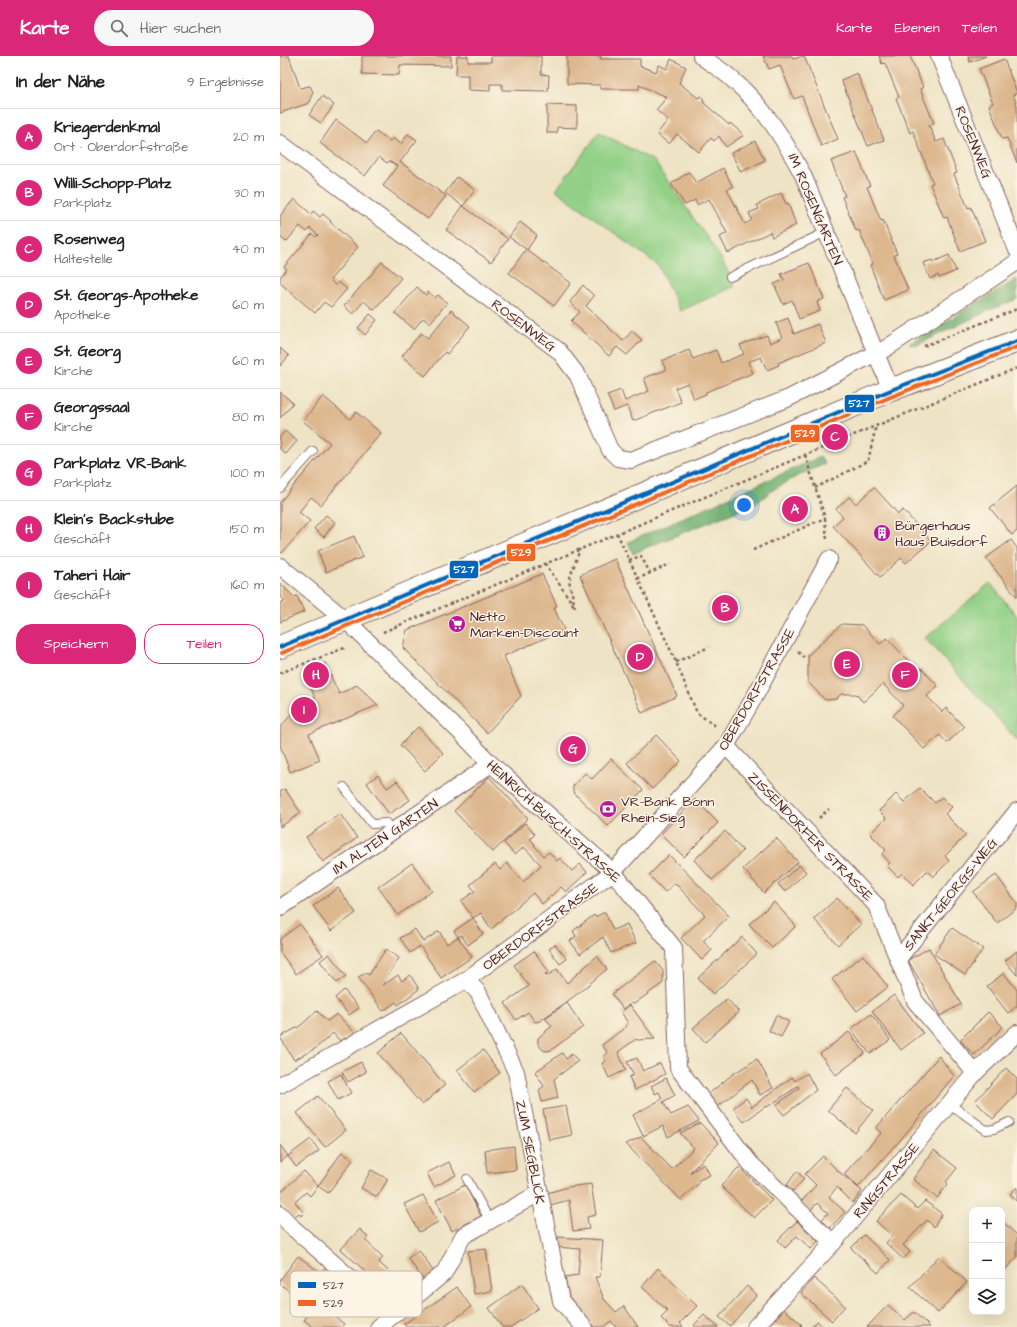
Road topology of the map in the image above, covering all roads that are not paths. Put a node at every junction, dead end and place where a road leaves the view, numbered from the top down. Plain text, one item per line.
1 (701, 56) edge
2 (939, 56) edge
3 (280, 143) edge
4 (826, 232) junction
5 (1017, 250) edge
6 (1017, 262) edge
7 (730, 277) dead end
8 (1017, 341) edge
9 (876, 353) junction
10 (891, 390) junction
11 (313, 450) dead end
12 (280, 488) edge
13 (829, 559) road end
14 (280, 566) edge
15 (346, 620) junction
16 (280, 647) edge
17 (728, 742) junction
18 (491, 764) junction
19 (344, 787) dead end
20 (1017, 811) edge
21 (393, 831) junction
22 (613, 872) junction
23 (280, 908) edge
24 (898, 959) junction
25 (466, 980) junction
26 (1017, 1034) edge
27 (975, 1073) junction
28 (280, 1085) edge
29 (950, 1104) junction
30 (1009, 1122) dead end
31 (467, 1179) dead end
32 (539, 1193) junction
33 (280, 1214) edge
34 (490, 1221) junction
35 (833, 1243) junction
36 (342, 1271) edge
37 (422, 1291) edge
38 (390, 1317) edge
39 (378, 1327) edge
40 (584, 1327) edge
41 (755, 1327) edge

1 - 4 street, IM ROSENGARTEN
2 - 5 street, ROSENWEG
3 - 9 street, ROSENWEG
4 - 7 lane
4 - 9 street, IM ROSENGARTEN
6 - 9 street, ROSENWEG
8 - 10 main road
9 - 10 street, IM ROSENGARTEN
10 - 15 main road
11 - 12 lane
13 - 17 street, OBERDORFSTRASSE
14 - 15 street, HEINRICH-BUSCH-STRASSE
15 - 16 main road
15 - 18 street, HEINRICH-BUSCH-STRASSE
17 - 22 street, OBERDORFSTRASSE
17 - 24 street, ZISSENDORFER STRASSE
18 - 21 street, IM ALTEN GARTEN
18 - 22 street, HEINRICH-BUSCH-STRASSE
19 - 21 lane
20 - 24 street, SANKT-GEORGS-WEG
21 - 23 street, IM ALTEN GARTEN
22 - 25 street, OBERDORFSTRASSE
22 - 35 street, HEINRICH-BUSCH-STRASSE
24 - 27 street, ZISSENDORFER STRASSE
25 - 28 street, OBERDORFSTRASSE
25 - 32 street, ZUM SIEGBLICK
26 - 27 street, RINGSTRASSE
27 - 29 street, RINGSTRASSE
29 - 30 lane
29 - 35 street, RINGSTRASSE
31 - 34 lane
32 - 34 street
32 - 40 street, ZUM SIEGBLICK
33 - 36 street
34 - 37 street
35 - 41 street, RINGSTRASSE
38 - 39 street

